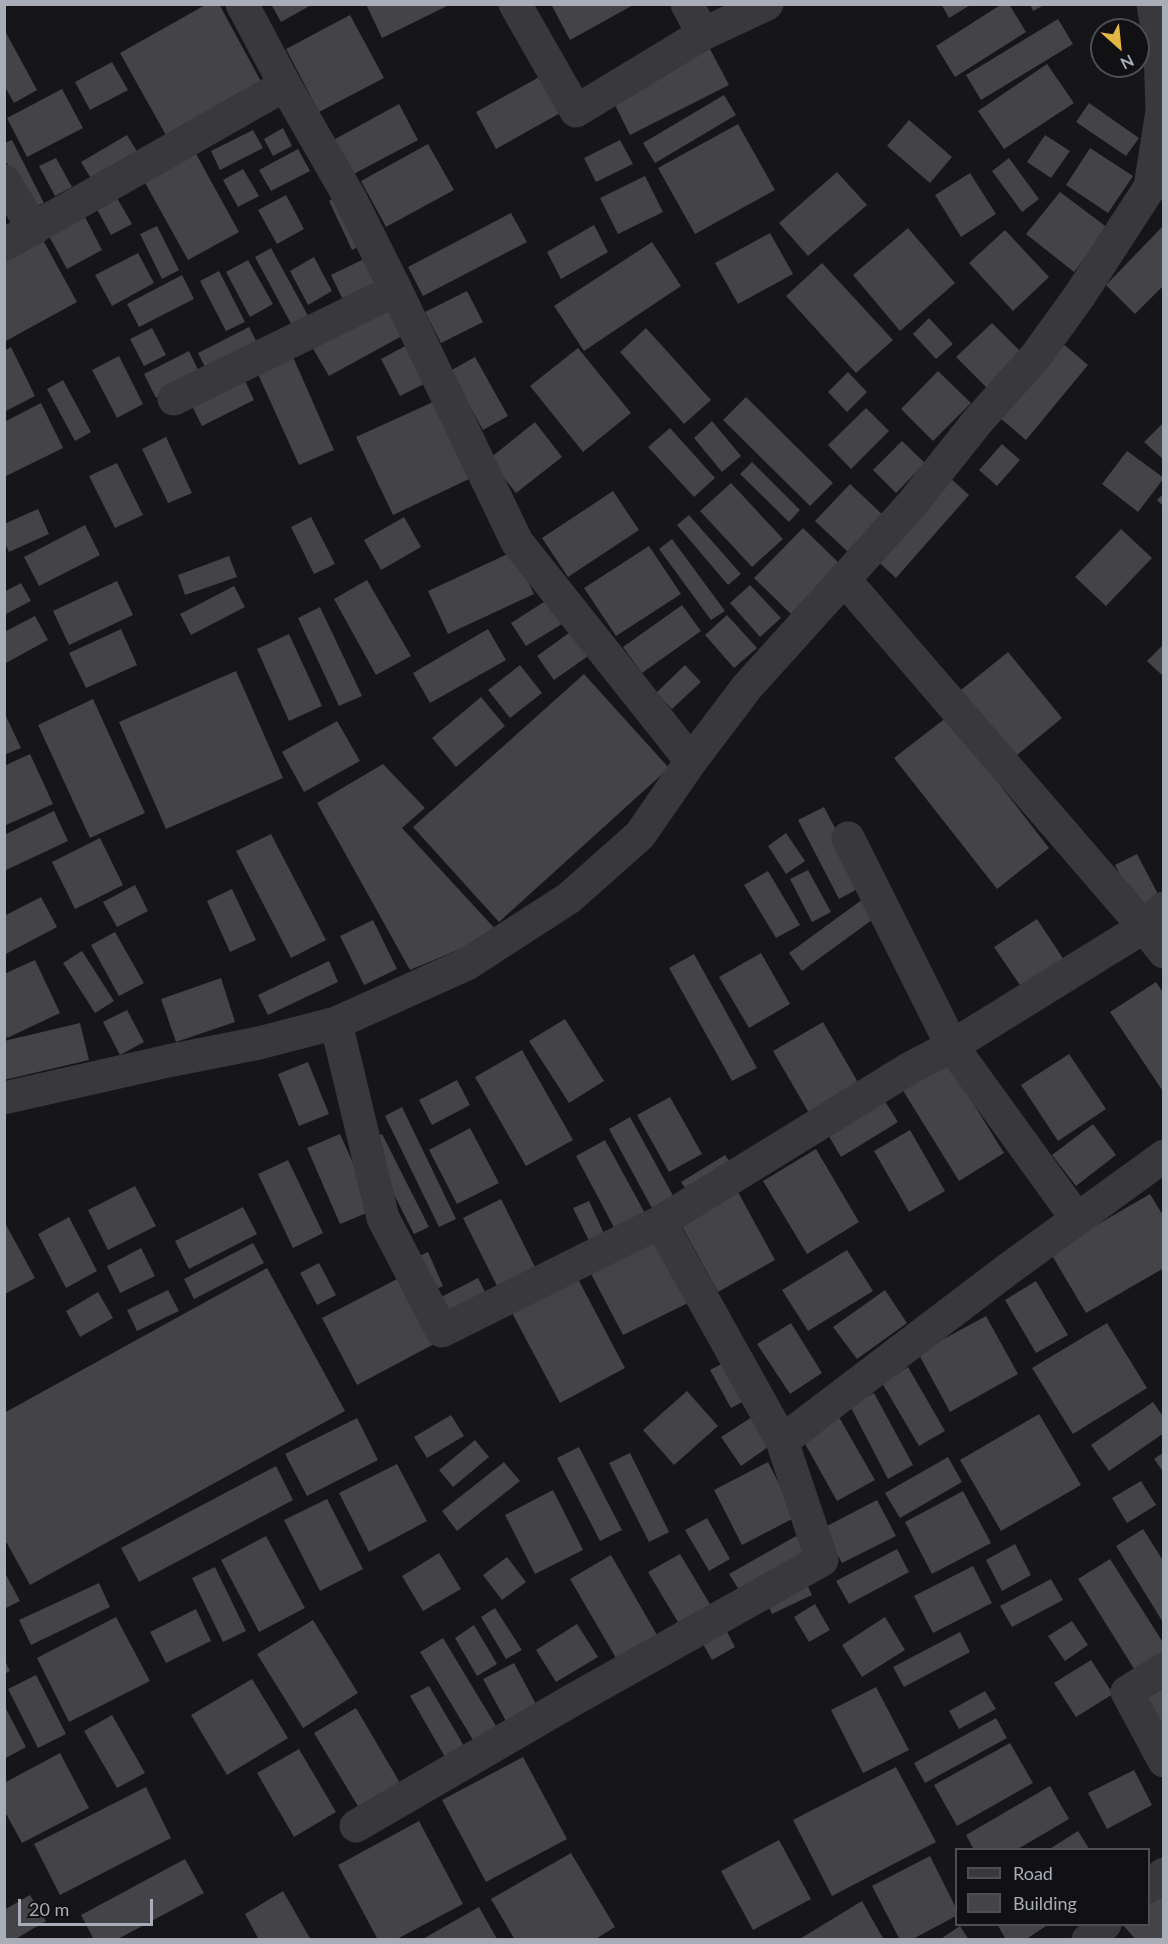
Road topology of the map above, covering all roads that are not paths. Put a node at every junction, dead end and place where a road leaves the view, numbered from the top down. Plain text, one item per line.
1 (242, 4) edge
2 (515, 4) edge
3 (687, 4) edge
4 (767, 4) edge
5 (1154, 4) edge
6 (703, 34) junction
7 (285, 85) junction
8 (4, 181) edge
9 (1157, 192) edge
10 (34, 229) junction
11 (4, 245) edge
12 (396, 290) junction
13 (174, 399) dead end
14 (844, 579) junction
15 (691, 761) junction
16 (848, 838) dead end
17 (1154, 917) edge
18 (1164, 952) edge
19 (336, 1023) junction
20 (952, 1046) junction
21 (4, 1098) edge
22 (1164, 1156) edge
23 (1077, 1218) junction
24 (660, 1222) junction
25 (782, 1441) junction
26 (1164, 1669) edge
27 (1164, 1761) edge
28 (356, 1826) dead end
29 (1164, 1874) edge
30 (1150, 1886) edge
31 (1103, 1926) edge
32 (1088, 1940) edge

1 - 7 street
2 - 6 street
3 - 6 street
4 - 6 street
5 - 9 street
7 - 10 street
7 - 12 street
8 - 10 street
9 - 14 street
10 - 11 street
12 - 13 street
12 - 15 street
14 - 15 street
14 - 17 street
15 - 19 street
16 - 20 street
17 - 18 street
17 - 20 street
19 - 21 street
19 - 24 street
20 - 23 street
20 - 24 street
22 - 23 street
23 - 25 street
24 - 25 street
25 - 28 street
26 - 27 street
29 - 30 street
31 - 32 street

